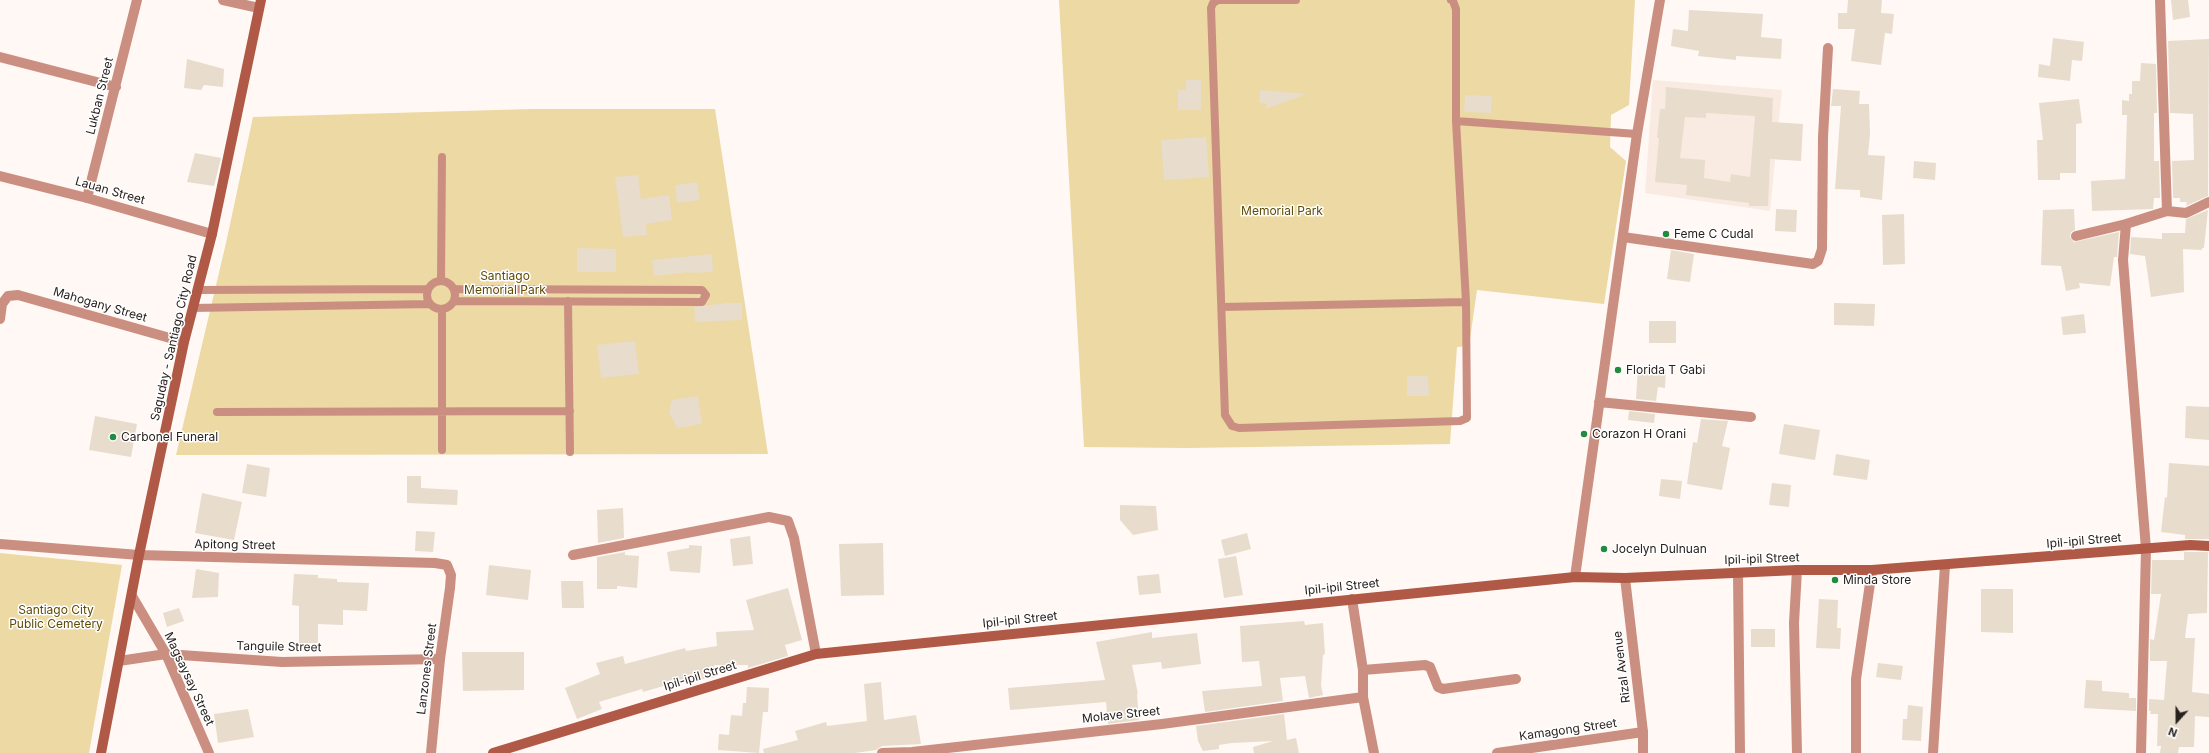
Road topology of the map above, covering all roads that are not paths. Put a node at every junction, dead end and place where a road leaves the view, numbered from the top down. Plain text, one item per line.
1 (137, 0) edge
2 (223, 0) edge
3 (1296, 0) edge
4 (1451, 0) edge
5 (1660, 0) edge
6 (2160, 0) edge
7 (260, 4) edge
8 (1828, 48) dead end
9 (0, 57) edge
10 (116, 87) junction
11 (1456, 121) junction
12 (1637, 134) junction
13 (442, 157) dead end
14 (0, 176) edge
15 (87, 198) junction
16 (2209, 202) edge
17 (2166, 211) junction
18 (2126, 224) junction
19 (212, 234) junction
20 (2076, 236) dead end
21 (1623, 237) junction
22 (441, 281) junction
23 (428, 289) junction
24 (455, 289) junction
25 (198, 290) junction
26 (455, 301) junction
27 (568, 301) junction
28 (1466, 302) junction
29 (430, 304) junction
30 (1222, 307) junction
31 (192, 308) junction
32 (442, 310) junction
33 (0, 319) edge
34 (184, 342) junction
35 (1599, 402) junction
36 (570, 411) junction
37 (217, 412) dead end
38 (441, 412) junction
39 (1752, 417) dead end
40 (442, 450) dead end
41 (570, 452) dead end
42 (0, 544) edge
43 (2209, 546) edge
44 (2146, 549) junction
45 (139, 555) junction
46 (573, 555) dead end
47 (1945, 565) junction
48 (1797, 570) junction
49 (1872, 570) junction
50 (1738, 573) junction
51 (1575, 578) junction
52 (1625, 578) junction
53 (450, 588) joint
54 (132, 596) junction
55 (1352, 598) junction
56 (166, 654) junction
57 (816, 654) junction
58 (440, 659) junction
59 (119, 661) junction
60 (1363, 670) junction
61 (1516, 679) dead end
62 (1363, 697) junction
63 (1643, 732) junction
64 (912, 752) edge
65 (101, 753) edge
66 (208, 753) edge
67 (431, 753) edge
68 (493, 753) edge
69 (882, 753) edge
70 (1374, 753) edge
71 (1497, 753) edge
72 (1643, 753) edge
73 (1740, 753) edge
74 (1797, 753) edge
75 (1856, 753) edge
76 (1933, 753) edge
77 (2141, 753) edge

1 - 10 street, Lukban Street
2 - 7 street
3 - 30 lane
4 - 11 lane
5 - 12 street
6 - 17 street
7 - 19 main road, Saguday - Santiago City Road
8 - 21 street
9 - 10 street
10 - 15 street, Lukban Street
11 - 12 lane
11 - 28 lane
12 - 21 street
13 - 22 lane
14 - 15 street, Lauan Street
15 - 19 street, Lauan Street
16 - 17 street
17 - 18 street
18 - 20 street
18 - 44 street
19 - 25 main road, Saguday - Santiago City Road
21 - 35 street
22 - 23 lane
22 - 24 lane
23 - 25 lane
23 - 29 lane
24 - 26 lane
24 - 27 lane
25 - 31 main road, Saguday - Santiago City Road
26 - 27 lane
26 - 32 lane
27 - 36 lane
28 - 30 lane
28 - 30 lane
29 - 31 lane
29 - 32 lane
31 - 34 main road, Saguday - Santiago City Road
32 - 38 lane
33 - 34 street, Mahogany Street
34 - 45 main road, Saguday - Santiago City Road
35 - 39 street
35 - 51 street
36 - 38 lane
36 - 41 lane
37 - 38 lane
38 - 40 lane
42 - 45 street, Apitong Street
43 - 44 main road, Ipil-ipil Street
44 - 47 main road, Ipil-ipil Street
44 - 77 street
45 - 53 street, Apitong Street
45 - 54 main road, Saguday - Santiago City Road
46 - 57 street
47 - 49 main road, Ipil-ipil Street
47 - 76 street
48 - 49 main road, Ipil-ipil Street
48 - 50 main road, Ipil-ipil Street
48 - 74 street
49 - 75 street
50 - 52 main road, Ipil-ipil Street
50 - 73 street
51 - 52 main road, Ipil-ipil Street
51 - 55 main road, Ipil-ipil Street
52 - 63 street, Rizal Avenue
53 - 58 street, Lanzones Street
54 - 56 street, Magsaysay Street
54 - 59 main road, Saguday - Santiago City Road
55 - 57 main road, Ipil-ipil Street
55 - 60 street
56 - 58 street, Tanguile Street
56 - 59 street, Tanguile Street
56 - 66 street, Magsaysay Street
57 - 68 main road, Ipil-ipil Street
58 - 67 street, Lanzones Street
59 - 65 main road, Saguday - Santiago City Road
60 - 61 street
60 - 62 street
62 - 64 street, Molave Street
62 - 70 street
63 - 71 street, Kamagong Street
63 - 72 street, Rizal Avenue
64 - 69 street, Molave Street

